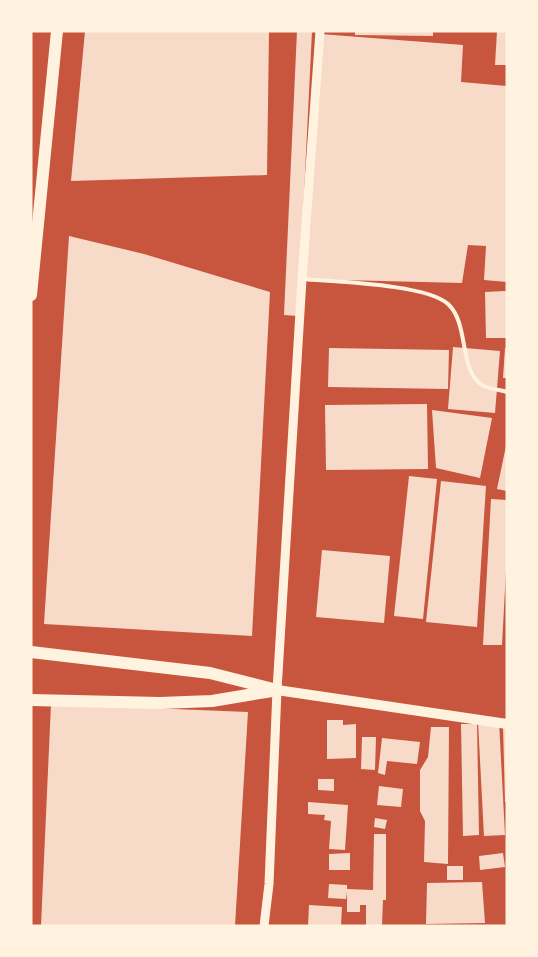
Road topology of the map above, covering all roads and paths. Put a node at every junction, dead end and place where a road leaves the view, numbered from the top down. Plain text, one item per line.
1 (57, 31) edge
2 (320, 31) edge
3 (302, 279) junction
4 (31, 295) edge
5 (507, 392) edge
6 (31, 652) edge
7 (277, 690) junction
8 (31, 700) edge
9 (507, 724) edge
10 (264, 926) edge

1 - 4 main road
2 - 3 street
3 - 5 lane
3 - 7 street
6 - 7 main road
7 - 8 main road
7 - 9 main road
7 - 10 street

